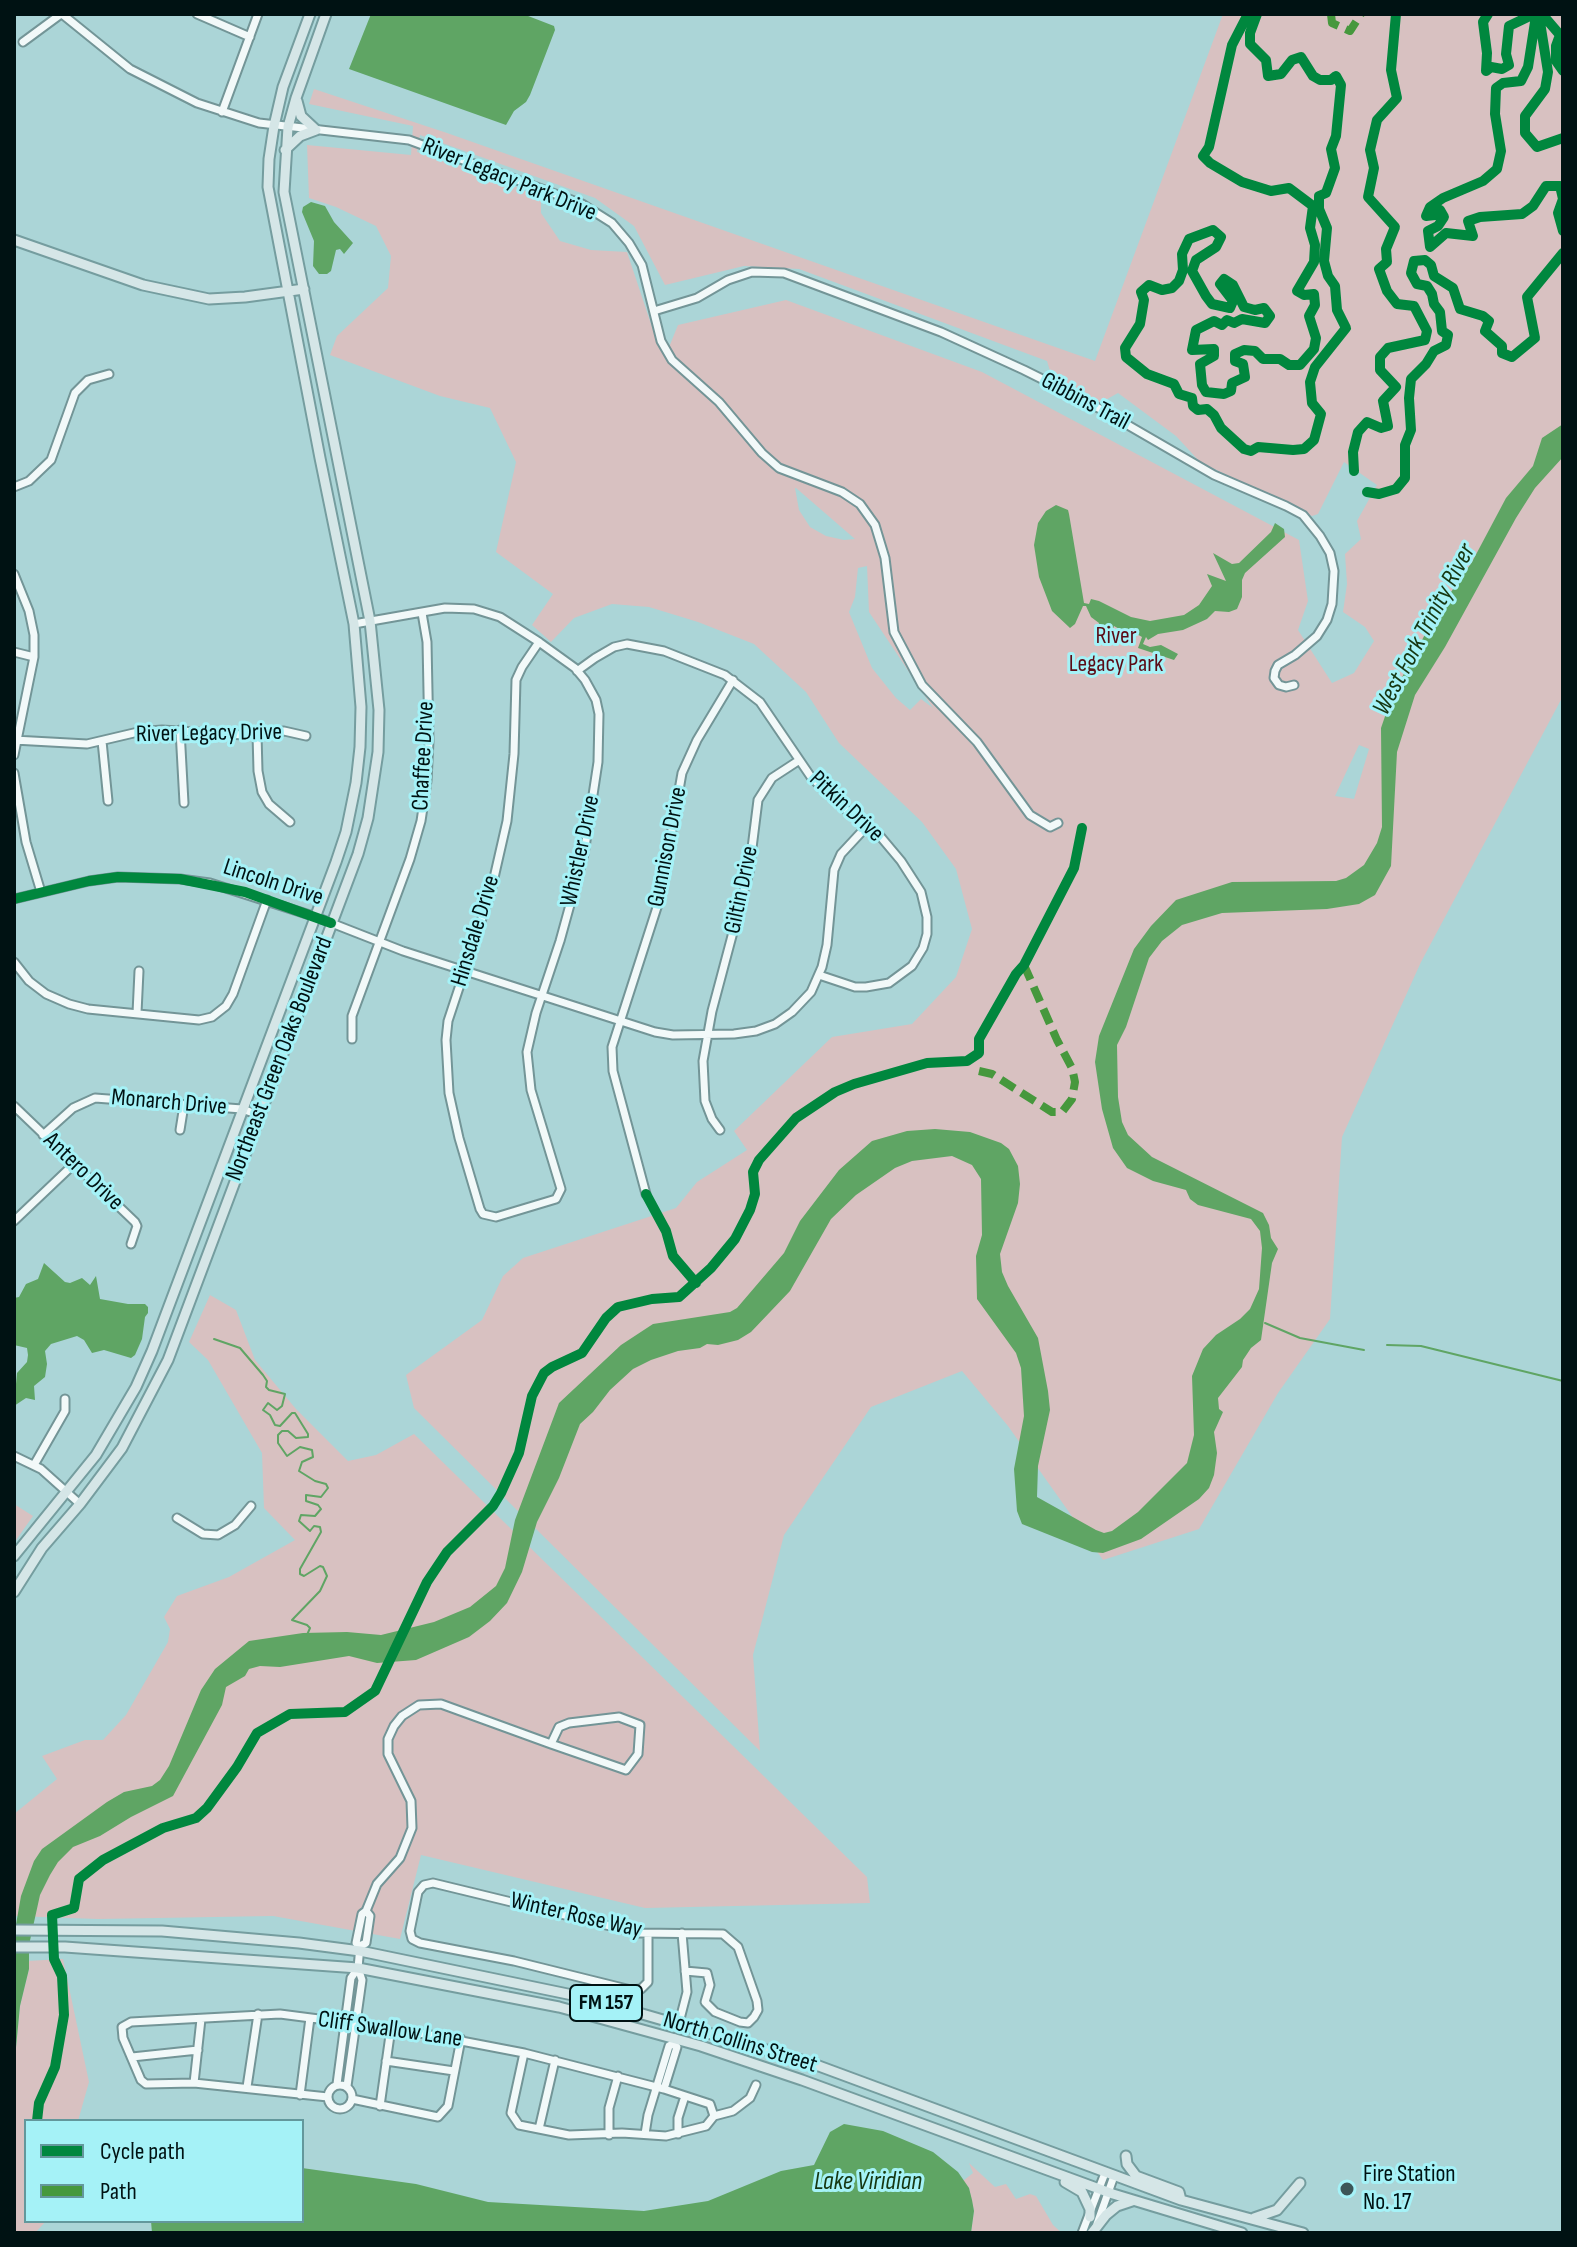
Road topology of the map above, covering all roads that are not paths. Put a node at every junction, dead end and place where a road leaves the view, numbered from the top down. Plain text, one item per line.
1 (62, 14) edge
2 (197, 14) edge
3 (258, 14) edge
4 (310, 14) edge
5 (326, 14) edge
6 (250, 37) junction
7 (23, 42) dead end
8 (296, 98) junction
9 (222, 112) junction
10 (274, 126) junction
11 (288, 127) junction
12 (316, 130) junction
13 (285, 150) junction
14 (14, 240) edge
15 (304, 289) junction
16 (289, 291) junction
17 (654, 311) junction
18 (109, 374) dead end
19 (328, 412) junction
20 (311, 415) junction
21 (14, 487) edge
22 (14, 574) edge
23 (422, 613) junction
24 (370, 621) junction
25 (354, 624) junction
26 (539, 642) junction
27 (14, 652) edge
28 (34, 657) junction
29 (577, 671) junction
30 (733, 680) junction
31 (1294, 685) dead end
32 (180, 730) junction
33 (257, 734) junction
34 (306, 736) dead end
35 (15, 740) edge
36 (102, 741) junction
37 (14, 755) edge
38 (798, 761) junction
39 (14, 773) edge
40 (108, 801) dead end
41 (184, 803) dead end
42 (290, 822) dead end
43 (1058, 823) dead end
44 (867, 826) junction
45 (41, 892) junction
46 (14, 899) edge
47 (267, 900) junction
48 (316, 917) junction
49 (331, 923) junction
50 (380, 942) junction
51 (14, 962) edge
52 (139, 971) dead end
53 (464, 971) junction
54 (819, 975) junction
55 (542, 996) junction
56 (137, 1013) junction
57 (621, 1022) junction
58 (707, 1035) junction
59 (352, 1039) dead end
60 (184, 1105) junction
61 (14, 1106) edge
62 (242, 1109) junction
63 (259, 1115) junction
64 (180, 1130) dead end
65 (720, 1130) dead end
66 (43, 1135) junction
67 (74, 1164) junction
68 (646, 1194) dead end
69 (491, 1216) joint
70 (14, 1221) edge
71 (131, 1244) dead end
72 (65, 1399) dead end
73 (14, 1456) edge
74 (34, 1465) junction
75 (67, 1491) junction
76 (80, 1504) junction
77 (251, 1506) dead end
78 (177, 1518) dead end
79 (14, 1556) edge
80 (14, 1592) edge
81 (551, 1744) junction
82 (14, 1930) edge
83 (682, 1933) junction
84 (648, 1934) junction
85 (14, 1947) edge
86 (360, 1948) junction
87 (358, 1968) junction
88 (685, 1971) junction
89 (258, 2014) junction
90 (310, 2018) junction
91 (201, 2019) junction
92 (346, 2022) junction
93 (679, 2023) junction
94 (355, 2024) junction
95 (391, 2028) junction
96 (461, 2039) junction
97 (674, 2041) junction
98 (198, 2050) junction
99 (524, 2053) junction
100 (132, 2057) junction
101 (555, 2060) junction
102 (386, 2061) junction
103 (454, 2071) junction
104 (618, 2076) junction
105 (194, 2083) junction
106 (337, 2084) junction
107 (756, 2085) dead end
108 (347, 2086) junction
109 (247, 2087) junction
110 (660, 2088) junction
111 (300, 2095) junction
112 (685, 2096) junction
113 (328, 2097) junction
114 (352, 2099) junction
115 (380, 2106) junction
116 (714, 2116) junction
117 (539, 2129) junction
118 (645, 2134) junction
119 (678, 2134) junction
120 (609, 2135) junction
121 (1126, 2156) dead end
122 (1046, 2170) junction
123 (1110, 2174) junction
124 (1300, 2183) dead end
125 (1104, 2190) junction
126 (1181, 2200) junction
127 (1134, 2201) junction
128 (1090, 2217) junction
129 (1253, 2219) junction
130 (1297, 2232) edge
131 (1082, 2233) edge
132 (1092, 2233) edge
133 (1242, 2233) edge

1 - 7 street
1 - 9 street, River Legacy Park Drive
2 - 6 street
3 - 6 street
4 - 10 main road, Northeast Green Oaks Boulevard
5 - 8 main road, Northeast Green Oaks Boulevard
6 - 9 street
8 - 11 main road, Northeast Green Oaks Boulevard
8 - 12 main road
9 - 10 street, River Legacy Park Drive
10 - 11 street, River Legacy Park Drive
10 - 16 main road, Northeast Green Oaks Boulevard
11 - 12 street, River Legacy Park Drive
11 - 13 main road, Northeast Green Oaks Boulevard
12 - 13 main road
12 - 17 street, River Legacy Park Drive
13 - 15 main road, Northeast Green Oaks Boulevard
14 - 16 main road
15 - 16 main road
15 - 19 main road, Northeast Green Oaks Boulevard
16 - 20 main road, Northeast Green Oaks Boulevard
17 - 31 street, Gibbins Trail
17 - 43 street, River Legacy Park Drive
18 - 21 street
19 - 20 main road
19 - 24 main road, Northeast Green Oaks Boulevard
20 - 25 main road, Northeast Green Oaks Boulevard
22 - 28 street
23 - 24 street, Whistler Drive
23 - 26 street, Whistler Drive
23 - 50 street, Chaffee Drive
24 - 25 street, Whistler Drive
24 - 49 main road, Northeast Green Oaks Boulevard
25 - 48 main road, Northeast Green Oaks Boulevard
26 - 29 street, Whistler Drive
26 - 53 street, Hinsdale Drive
27 - 28 street
28 - 35 street
29 - 30 street, Pitkin Drive
29 - 55 street, Whistler Drive
30 - 38 street, Pitkin Drive
30 - 57 street, Gunnison Drive
32 - 33 street, River Legacy Drive
32 - 36 street, River Legacy Drive
32 - 41 street
33 - 34 street, River Legacy Drive
33 - 42 street
35 - 36 street, River Legacy Drive
35 - 37 street
36 - 40 street
38 - 44 street, Pitkin Drive
38 - 58 street, Giltin Drive
39 - 45 street
44 - 54 street, Lincoln Drive
44 - 54 street, Pitkin Drive
45 - 46 street, Lincoln Drive
45 - 47 street, Lincoln Drive
47 - 48 street, Lincoln Drive
47 - 56 street
48 - 49 street, Lincoln Drive
48 - 62 main road, Northeast Green Oaks Boulevard
49 - 50 street, Lincoln Drive
49 - 63 main road, Northeast Green Oaks Boulevard
50 - 53 street, Lincoln Drive
50 - 59 street, Chaffee Drive
51 - 56 street
52 - 56 street
53 - 55 street, Lincoln Drive
53 - 69 street, Hinsdale Drive
54 - 58 street, Lincoln Drive
55 - 57 street, Lincoln Drive
55 - 69 street, Whistler Drive
57 - 58 street, Lincoln Drive
57 - 68 street, Gunnison Drive
58 - 65 street, Giltin Drive
60 - 62 street, Monarch Drive
60 - 64 street
60 - 66 street, Monarch Drive
61 - 66 street, Antero Drive
62 - 63 street, Monarch Drive
62 - 75 main road, Northeast Green Oaks Boulevard
63 - 76 main road, Northeast Green Oaks Boulevard
66 - 67 street, Antero Drive
67 - 70 street
67 - 71 street, Antero Drive
72 - 74 street
73 - 74 street
74 - 75 street
75 - 76 street
75 - 79 main road, Northeast Green Oaks Boulevard
76 - 80 main road, Northeast Green Oaks Boulevard
77 - 78 street
81 - 81 street
81 - 86 street
82 - 86 main road, North Collins Street / FM 157
83 - 84 street, Winter Rose Way
83 - 88 street
83 - 88 street, Winter Rose Way
84 - 84 street, Winter Rose Way
85 - 87 main road, North Collins Street / FM 157
86 - 87 street
86 - 93 main road, North Collins Street / FM 157
87 - 92 street
87 - 94 street
87 - 97 main road, North Collins Street / FM 157
88 - 93 street
89 - 90 street, Cliff Swallow Lane
89 - 91 street, Cliff Swallow Lane
89 - 109 street
90 - 92 street, Cliff Swallow Lane
90 - 111 street
91 - 98 street
91 - 100 street, Cliff Swallow Lane
92 - 94 street, Cliff Swallow Lane
92 - 106 street
93 - 97 main road
93 - 123 main road, North Collins Street / FM 157
94 - 95 street, Cliff Swallow Lane
94 - 108 street
95 - 96 street, Cliff Swallow Lane
95 - 102 street
96 - 99 street, Cliff Swallow Lane
96 - 103 street
97 - 110 street
97 - 122 main road, North Collins Street / FM 157
98 - 100 street
98 - 105 street
99 - 101 street, Cliff Swallow Lane
99 - 117 street
100 - 105 street, Cliff Swallow Lane
101 - 104 street, Cliff Swallow Lane
101 - 117 street
102 - 103 street
102 - 115 street
103 - 115 street
104 - 110 street, Cliff Swallow Lane
104 - 120 street
105 - 109 street
106 - 108 street
106 - 113 street
107 - 116 street
108 - 114 street
109 - 111 street
110 - 112 street, Cliff Swallow Lane
110 - 118 street
111 - 113 street
112 - 116 street, Cliff Swallow Lane
112 - 119 street
113 - 114 street
114 - 115 street
116 - 119 street
117 - 120 street
118 - 119 street
118 - 120 street
121 - 126 main road
122 - 125 main road, North Collins Street / FM 157
122 - 128 main road
123 - 125 street
123 - 126 main road, North Collins Street / FM 157
124 - 129 main road
125 - 127 main road, North Collins Street / FM 157
125 - 128 street
125 - 132 street
126 - 129 main road, North Collins Street / FM 157
127 - 132 main road
127 - 133 main road, North Collins Street / FM 157
128 - 131 street
129 - 130 main road, North Collins Street / FM 157

